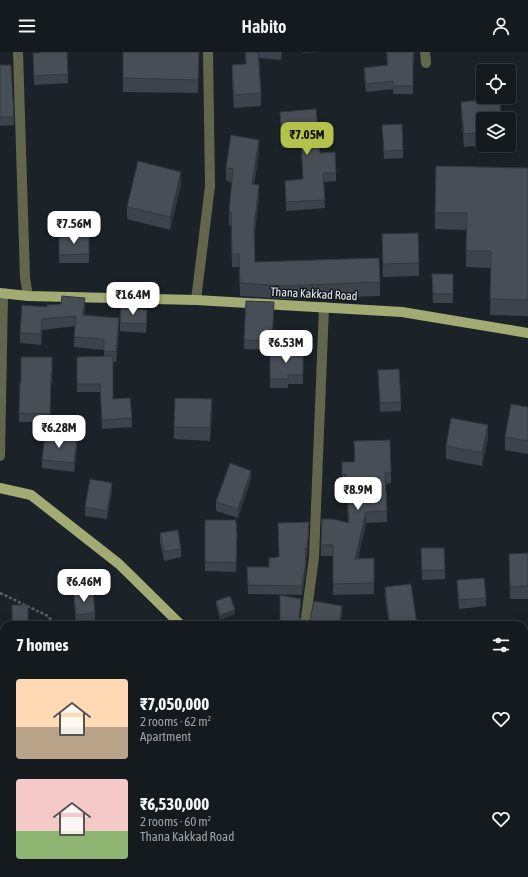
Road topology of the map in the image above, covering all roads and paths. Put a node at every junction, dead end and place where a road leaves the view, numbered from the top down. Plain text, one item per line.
1 (18, 52) edge
2 (208, 52) edge
3 (425, 52) edge
4 (426, 64) dead end
5 (1, 294) edge
6 (28, 296) junction
7 (196, 300) junction
8 (324, 307) junction
9 (528, 333) edge
10 (0, 456) edge
11 (0, 488) edge
12 (0, 593) edge
13 (52, 621) edge
14 (177, 621) edge
15 (306, 621) edge

1 - 6 street
2 - 7 street
3 - 4 street
5 - 6 main road, Thana Kakkad Road
5 - 10 street
6 - 7 main road, Thana Kakkad Road
7 - 8 main road, Thana Kakkad Road
8 - 9 main road, Thana Kakkad Road
8 - 15 street
11 - 14 main road
12 - 13 path

